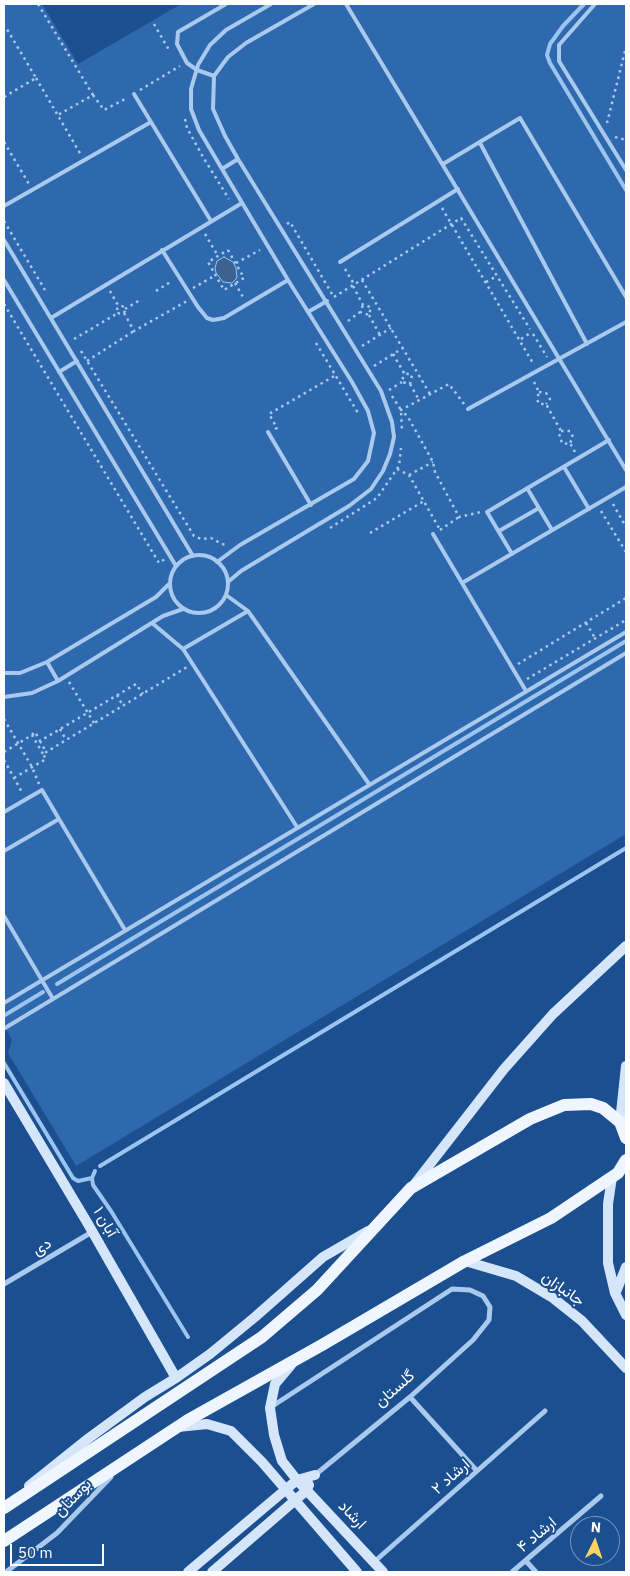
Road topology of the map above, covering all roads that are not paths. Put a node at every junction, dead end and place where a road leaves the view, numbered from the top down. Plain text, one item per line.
1 (226, 4) edge
2 (271, 4) edge
3 (314, 4) edge
4 (346, 4) edge
5 (595, 4) edge
6 (197, 70) junction
7 (214, 76) junction
8 (134, 94) dead end
9 (151, 122) junction
10 (480, 142) junction
11 (238, 159) junction
12 (443, 164) junction
13 (222, 169) junction
14 (626, 170) edge
15 (458, 189) junction
16 (242, 203) junction
17 (4, 206) edge
18 (211, 221) junction
19 (4, 240) edge
20 (162, 250) junction
21 (340, 262) road end
22 (4, 280) edge
23 (288, 280) junction
24 (626, 297) edge
25 (327, 301) junction
26 (308, 312) junction
27 (51, 318) junction
28 (626, 322) edge
29 (586, 344) junction
30 (560, 359) junction
31 (77, 361) junction
32 (59, 372) junction
33 (468, 409) road end
34 (268, 432) road end
35 (609, 440) junction
36 (564, 467) junction
37 (626, 470) edge
38 (626, 487) edge
39 (527, 488) junction
40 (310, 505) junction
41 (539, 508) junction
42 (589, 509) junction
43 (552, 530) junction
44 (498, 531) junction
45 (433, 534) road end
46 (512, 554) junction
47 (193, 556) junction
48 (217, 562) junction
49 (176, 566) junction
50 (228, 582) junction
51 (462, 583) junction
52 (169, 584) junction
53 (226, 595) junction
54 (183, 609) junction
55 (248, 610) junction
56 (152, 623) junction
57 (626, 632) edge
58 (183, 648) junction
59 (626, 653) edge
60 (47, 662) junction
61 (4, 673) edge
62 (58, 681) junction
63 (526, 691) junction
64 (5, 697) edge
65 (4, 703) edge
66 (369, 784) junction
67 (4, 812) edge
68 (59, 819) junction
69 (297, 827) junction
70 (4, 851) edge
71 (4, 916) edge
72 (125, 930) junction
73 (626, 946) edge
74 (42, 980) junction
75 (54, 999) junction
76 (4, 1003) edge
77 (5, 1028) dead end
78 (626, 1066) edge
79 (4, 1083) edge
80 (623, 1124) edge
81 (626, 1138) edge
82 (626, 1160) edge
83 (619, 1174) edge
84 (411, 1188) junction
85 (376, 1226) junction
86 (93, 1232) junction
87 (465, 1261) junction
88 (626, 1267) edge
89 (4, 1284) edge
90 (616, 1293) junction
91 (626, 1315) edge
92 (293, 1362) junction
93 (626, 1368) edge
94 (176, 1378) junction
95 (410, 1397) junction
96 (270, 1408) junction
97 (545, 1410) dead end
98 (175, 1428) junction
99 (130, 1456) junction
100 (476, 1471) junction
101 (315, 1475) junction
102 (298, 1480) junction
103 (286, 1490) junction
104 (306, 1490) junction
105 (601, 1496) dead end
106 (294, 1500) junction
107 (4, 1507) edge
108 (4, 1541) edge
109 (526, 1560) junction
110 (374, 1562) junction
111 (6, 1572) edge
112 (188, 1572) edge
113 (212, 1572) edge
114 (357, 1572) edge
115 (383, 1572) edge
116 (512, 1572) edge
117 (536, 1572) edge

1 - 6 lane
2 - 6 lane
3 - 7 lane
4 - 12 lane
5 - 14 lane
6 - 7 lane
6 - 13 lane
7 - 11 lane
8 - 9 lane
9 - 17 lane
9 - 18 lane
10 - 12 lane
10 - 24 lane
10 - 29 lane
11 - 13 lane
11 - 25 lane
12 - 15 lane
13 - 16 lane
15 - 21 lane
15 - 30 lane
16 - 18 lane
16 - 23 lane
18 - 20 lane
19 - 27 lane
20 - 23 lane
20 - 27 lane
22 - 32 lane
23 - 26 lane
25 - 26 lane
25 - 50 lane
26 - 40 lane
27 - 31 lane
28 - 29 lane
29 - 30 lane
30 - 33 lane
30 - 35 lane
31 - 32 lane
31 - 47 lane
32 - 49 lane
34 - 40 lane
35 - 36 lane
35 - 37 lane
36 - 39 lane
36 - 42 lane
38 - 42 lane
39 - 41 lane
39 - 44 lane
40 - 48 lane
41 - 43 lane
41 - 44 lane
42 - 43 lane
43 - 46 lane
44 - 46 lane
45 - 51 lane
46 - 51 lane
47 - 48 lane
47 - 49 lane
48 - 50 lane
49 - 52 lane
50 - 53 lane
51 - 63 lane
52 - 54 lane
52 - 60 lane
53 - 54 lane
53 - 55 lane
54 - 56 lane
55 - 58 lane
55 - 66 lane
56 - 58 lane
56 - 62 lane
57 - 63 lane
58 - 69 lane
59 - 75 lane
60 - 61 lane
60 - 62 lane
62 - 64 lane
63 - 66 lane
64 - 65 lane
66 - 69 lane
67 - 68 lane
68 - 70 lane
68 - 72 lane
69 - 72 lane
71 - 74 lane
72 - 74 lane
73 - 84 street
74 - 75 lane
74 - 76 lane
75 - 77 lane
78 - 80 street
79 - 86 street, آبان ۱
80 - 81 main road
80 - 84 main road
82 - 83 main road
83 - 87 main road
83 - 90 street
84 - 85 main road
85 - 94 street
85 - 107 main road
86 - 89 street, دی
86 - 94 street, آبان ۱
87 - 92 main road
87 - 93 street, جانبازان
88 - 90 street
90 - 91 street
92 - 96 street
92 - 98 main road
94 - 107 street
95 - 96 street, گلستان
95 - 100 street
95 - 101 street, گلستان
96 - 102 street
97 - 100 street, ارشاد ۲
98 - 99 main road
98 - 103 street
99 - 108 main road
99 - 111 street, بوستان
100 - 110 street, ارشاد ۲
101 - 102 street, گلستان
101 - 104 street, گلستان
102 - 103 street, گلستان
102 - 104 street, ارشاد
103 - 106 street, ارشاد
103 - 112 street, گلستان
104 - 106 street, گلستان
104 - 110 street, ارشاد
105 - 109 street, ارشاد ۴
106 - 113 street, گلستان
106 - 114 street, ارشاد
109 - 116 street, ارشاد ۴
109 - 117 street
110 - 115 street, ارشاد

